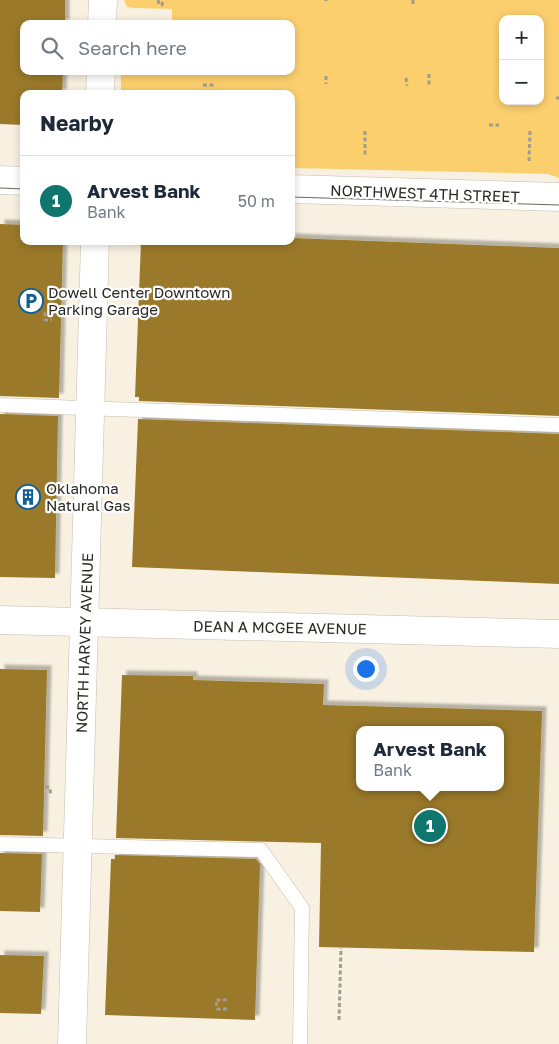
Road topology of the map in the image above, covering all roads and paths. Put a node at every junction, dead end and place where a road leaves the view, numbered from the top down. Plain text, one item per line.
1 (103, 0) edge
2 (158, 0) edge
3 (164, 0) edge
4 (102, 20) edge
5 (429, 74) dead end
6 (101, 75) edge
7 (326, 76) dead end
8 (406, 78) dead end
9 (326, 84) dead end
10 (203, 85) dead end
11 (215, 85) dead end
12 (407, 86) dead end
13 (429, 86) dead end
14 (100, 90) edge
15 (489, 125) dead end
16 (499, 125) dead end
17 (530, 130) dead end
18 (365, 131) dead end
19 (365, 156) dead end
20 (529, 161) dead end
21 (0, 180) edge
22 (20, 181) edge
23 (295, 189) edge
24 (559, 197) edge
25 (95, 245) edge
26 (52, 313) dead end
27 (52, 320) dead end
28 (0, 405) edge
29 (90, 408) junction
30 (559, 425) edge
31 (0, 620) edge
32 (84, 623) junction
33 (559, 634) edge
34 (44, 788) dead end
35 (51, 795) dead end
36 (0, 844) edge
37 (78, 846) junction
38 (340, 948) dead end
39 (228, 1000) dead end
40 (227, 1009) dead end
41 (339, 1020) dead end
42 (72, 1044) edge
43 (300, 1044) edge

1 - 4 street
2 - 3 path
5 - 13 path
6 - 14 street
7 - 9 path
8 - 12 path
10 - 11 path
15 - 16 path
17 - 20 path
18 - 19 path
21 - 22 street
23 - 24 street, NORTHWEST 4TH STREET
25 - 29 street, NORTH HARVEY AVENUE
26 - 27 path
28 - 29 lane
29 - 30 lane
29 - 32 street, NORTH HARVEY AVENUE
31 - 32 street, DEAN A MCGEE AVENUE
32 - 33 street, DEAN A MCGEE AVENUE
32 - 37 street, NORTH HARVEY AVENUE
34 - 35 path
36 - 37 lane
37 - 42 street, NORTH HARVEY AVENUE
37 - 43 lane
38 - 41 path
39 - 40 path

